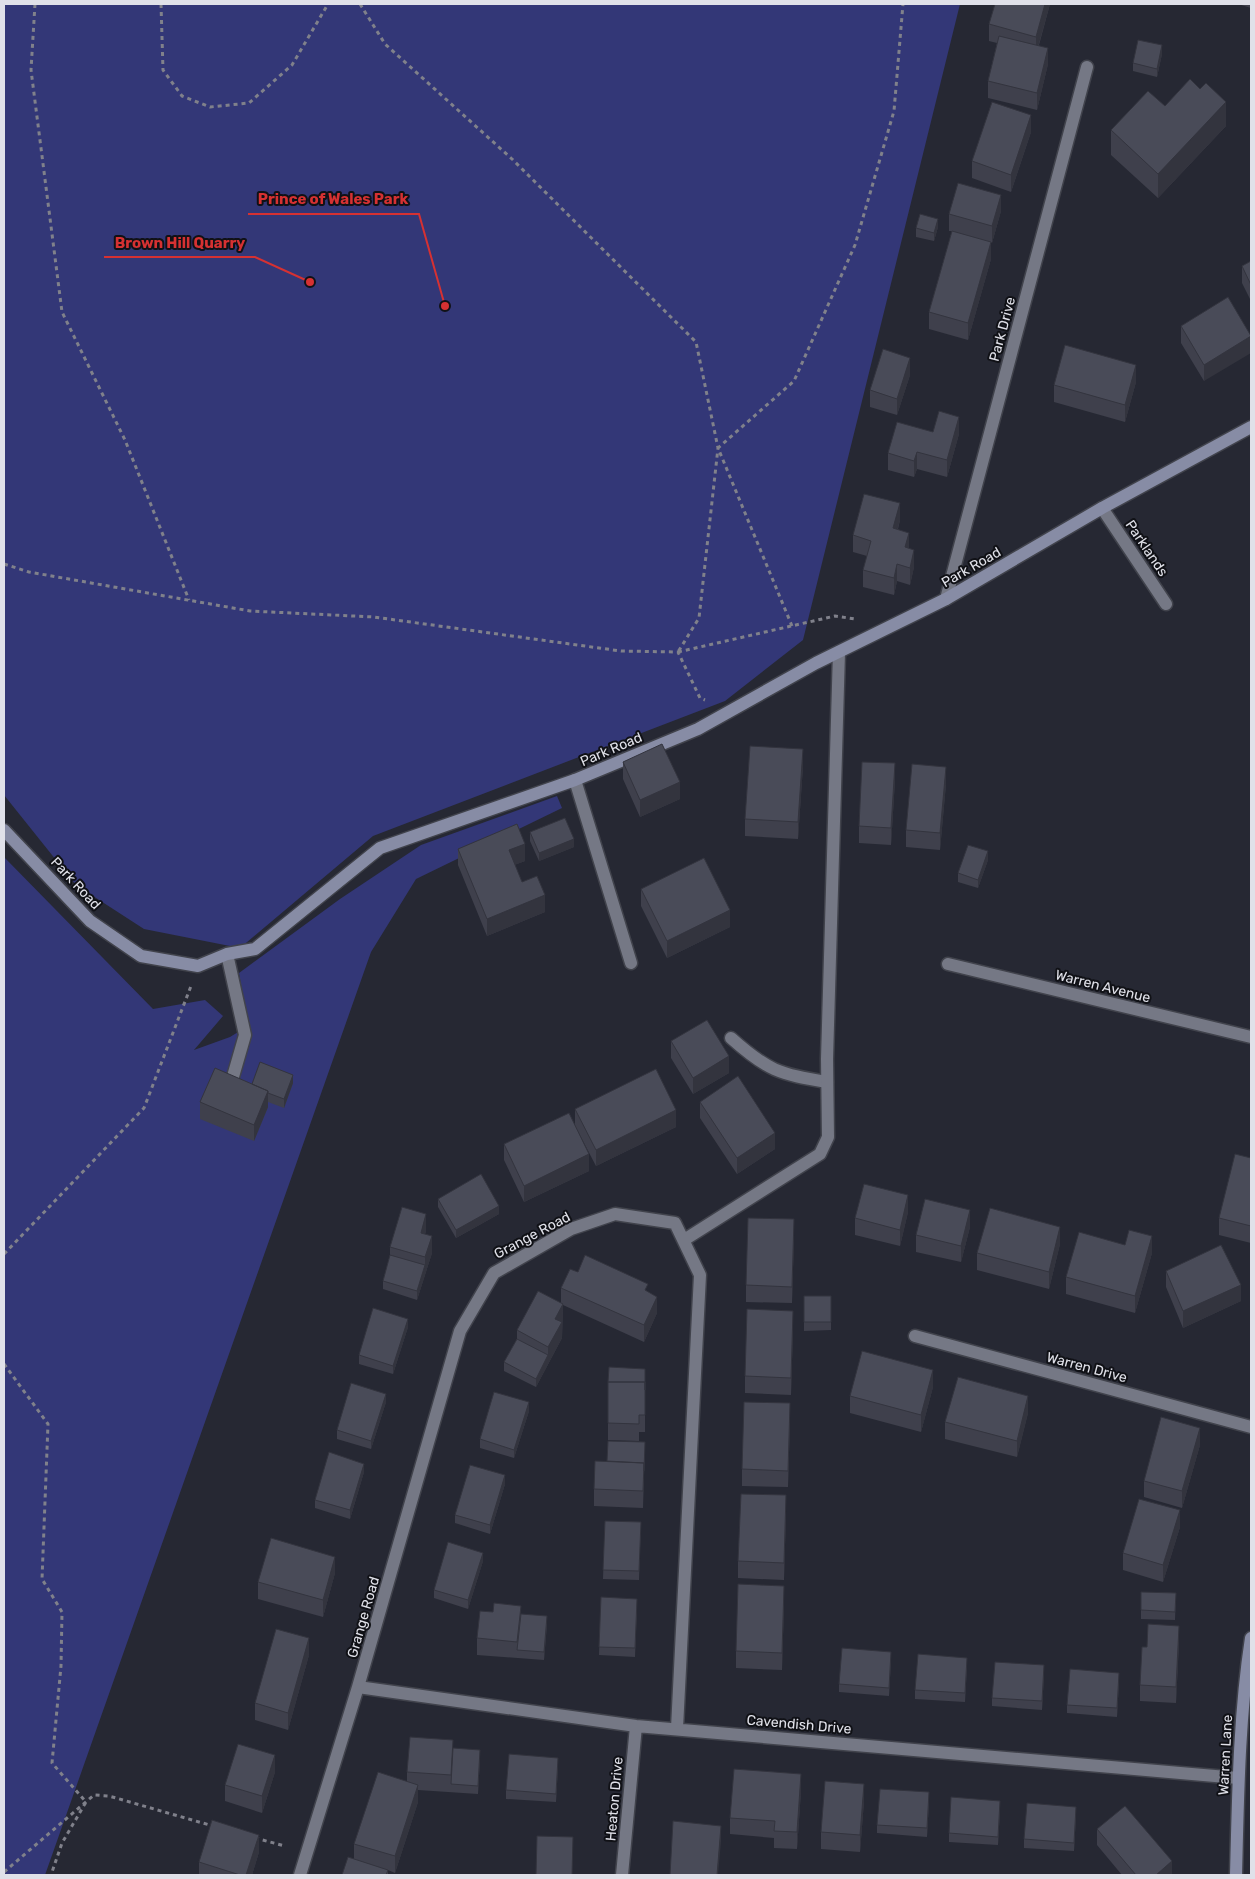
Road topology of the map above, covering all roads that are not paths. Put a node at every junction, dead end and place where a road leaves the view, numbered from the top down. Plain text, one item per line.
1 (1087, 66) dead end
2 (1251, 427) edge
3 (1102, 508) junction
4 (946, 599) junction
5 (1166, 604) dead end
6 (839, 652) junction
7 (574, 780) junction
8 (4, 830) edge
9 (228, 954) junction
10 (631, 963) dead end
11 (948, 964) dead end
12 (1251, 1037) edge
13 (731, 1038) dead end
14 (232, 1080) edge
15 (827, 1082) junction
16 (684, 1240) junction
17 (915, 1336) dead end
18 (1251, 1427) edge
19 (1251, 1638) edge
20 (358, 1687) junction
21 (636, 1726) junction
22 (677, 1728) junction
23 (1238, 1778) junction
24 (300, 1875) edge
25 (622, 1875) edge
26 (1236, 1875) edge

1 - 4 street, Park Drive
2 - 3 street, Park Road
3 - 4 street, Park Road
3 - 5 street, Parklands
4 - 6 street, Park Road
6 - 7 street, Park Road
6 - 15 street
7 - 9 street, Park Road
7 - 10 street
8 - 9 street, Park Road
9 - 14 street
11 - 12 street, Warren Avenue
13 - 15 street
15 - 16 street
16 - 20 street, Grange Road
16 - 22 street, Grange Road
17 - 18 street, Warren Drive
19 - 23 street, Warren Lane
20 - 21 street, Cavendish Drive
20 - 24 street, Grange Road
21 - 22 street, Cavendish Drive
21 - 25 street, Heaton Drive
22 - 23 street, Cavendish Drive
23 - 26 street, Warren Lane

